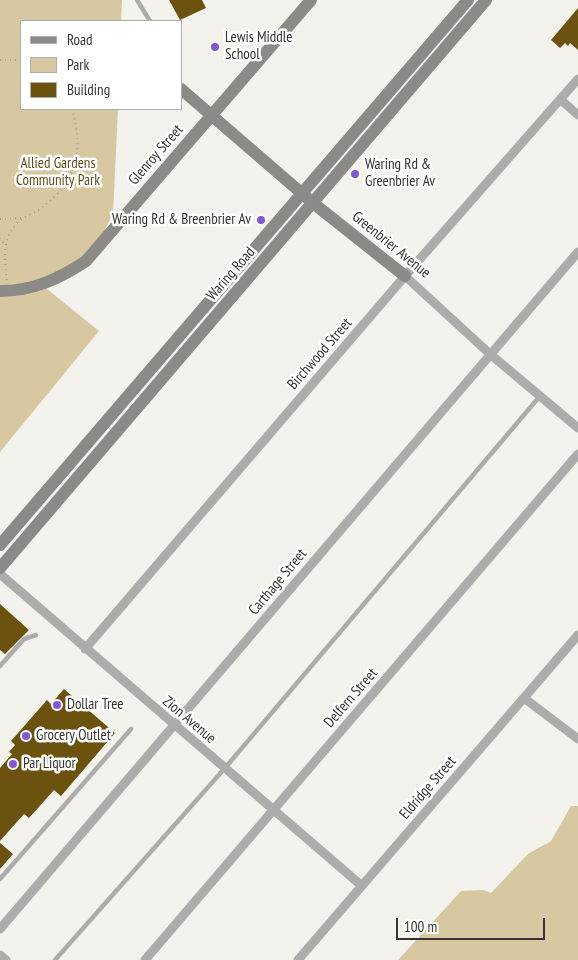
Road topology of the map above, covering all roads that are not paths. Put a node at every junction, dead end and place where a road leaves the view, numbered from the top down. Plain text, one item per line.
1 (137, 0) edge
2 (311, 0) edge
3 (468, 0) edge
4 (486, 0) edge
5 (149, 20) edge
6 (578, 79) edge
7 (182, 90) edge
8 (560, 100) junction
9 (212, 115) junction
10 (578, 115) edge
11 (302, 194) junction
12 (313, 203) junction
13 (578, 252) edge
14 (405, 276) junction
15 (5, 291) edge
16 (490, 354) junction
17 (540, 396) junction
18 (578, 428) edge
19 (578, 454) edge
20 (0, 545) edge
21 (0, 568) edge
22 (0, 574) edge
23 (578, 634) edge
24 (36, 635) dead end
25 (85, 649) junction
26 (0, 666) edge
27 (524, 698) junction
28 (174, 726) junction
29 (131, 729) dead end
30 (578, 739) edge
31 (225, 768) junction
32 (274, 810) junction
33 (0, 879) edge
34 (362, 886) junction
35 (0, 929) edge
36 (0, 955) edge
37 (6, 960) edge
38 (55, 960) edge
39 (145, 960) edge
40 (298, 960) edge

1 - 5 lane
2 - 9 main road, Glenroy Street
3 - 11 main road, Waring Road
4 - 12 main road, Waring Road
6 - 8 street, Birchwood Street
7 - 9 main road, Greenbrier Avenue
8 - 10 street
8 - 14 street, Birchwood Street
9 - 11 main road, Greenbrier Avenue
9 - 15 main road, Glenroy Street
11 - 12 main road, Greenbrier Avenue
11 - 20 main road, Waring Road
12 - 14 main road, Greenbrier Avenue
12 - 21 main road, Waring Road
13 - 16 street, Carthage Street
14 - 16 street, Greenbrier Avenue
14 - 25 street, Birchwood Street
16 - 17 street, Greenbrier Avenue
16 - 28 street, Carthage Street
17 - 18 street, Greenbrier Avenue
17 - 31 lane
19 - 32 street, Delfern Street
22 - 25 street, Zion Avenue
23 - 27 street, Eldridge Street
24 - 26 lane
25 - 28 street, Zion Avenue
27 - 30 street
27 - 34 street, Eldridge Street
28 - 31 street, Zion Avenue
28 - 35 street, Carthage Street
29 - 33 lane
31 - 32 street, Zion Avenue
31 - 38 lane
32 - 34 street, Zion Avenue
32 - 39 street, Delfern Street
34 - 40 street, Eldridge Street
36 - 37 street

